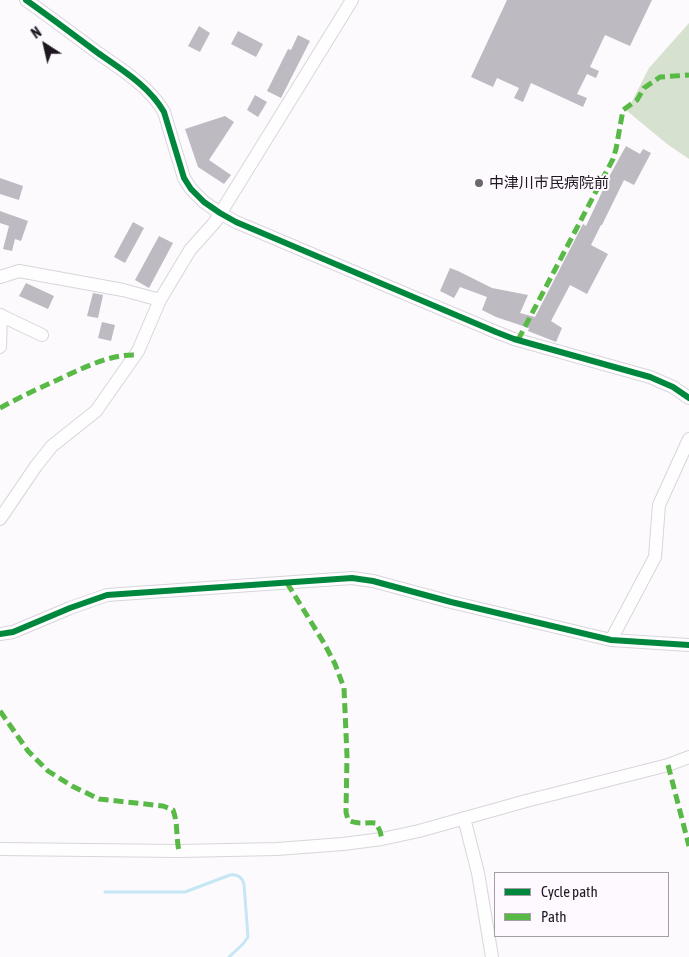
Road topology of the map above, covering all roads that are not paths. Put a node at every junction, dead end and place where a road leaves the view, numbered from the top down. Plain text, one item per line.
1 (26, 0) edge
2 (352, 0) edge
3 (220, 213) junction
4 (0, 277) edge
5 (160, 300) junction
6 (0, 315) edge
7 (42, 335) dead end
8 (0, 347) edge
9 (689, 398) edge
10 (689, 439) edge
11 (0, 518) edge
12 (0, 634) edge
13 (611, 640) junction
14 (689, 645) edge
15 (689, 757) edge
16 (464, 818) junction
17 (0, 850) edge
18 (492, 957) edge

1 - 3 street
2 - 3 street
3 - 5 street
3 - 9 street
4 - 5 street
5 - 11 street
6 - 7 street
6 - 8 street
10 - 13 street
12 - 13 street
13 - 14 street
15 - 16 street
16 - 17 street
16 - 18 street

